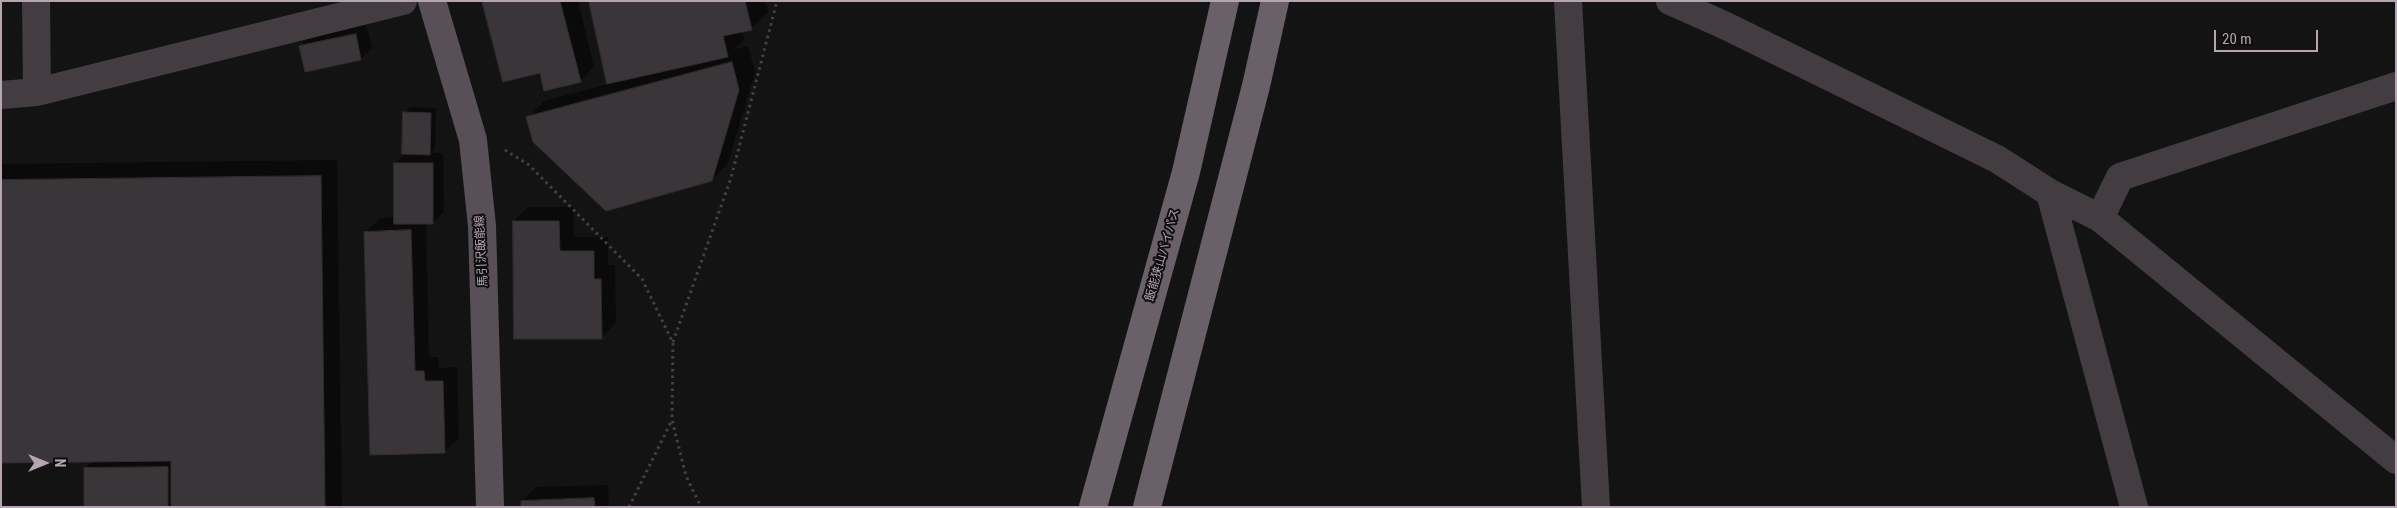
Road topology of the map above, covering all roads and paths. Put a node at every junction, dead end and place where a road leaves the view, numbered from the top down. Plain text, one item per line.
1 (36, 1) edge
2 (404, 1) edge
3 (432, 1) edge
4 (778, 1) edge
5 (1225, 1) edge
6 (1275, 1) edge
7 (1568, 1) edge
8 (1670, 1) edge
9 (2396, 86) edge
10 (37, 92) junction
11 (1, 95) edge
12 (473, 140) junction
13 (2050, 193) junction
14 (2100, 218) junction
15 (673, 342) junction
16 (672, 420) junction
17 (2396, 460) edge
18 (490, 507) edge
19 (629, 507) edge
20 (702, 507) edge
21 (1093, 507) edge
22 (1147, 507) edge
23 (1596, 507) edge
24 (2134, 507) edge

1 - 10 street
2 - 10 street
3 - 12 main road, 馬引沢飯能線
4 - 15 path
5 - 21 highway, 飯能狭山バイパス
6 - 22 highway
7 - 23 street
8 - 13 street
9 - 14 street
10 - 11 street
12 - 15 path
12 - 18 main road, 馬引沢飯能線
13 - 14 street
13 - 24 street
14 - 17 street
15 - 16 path
16 - 19 path
16 - 20 path

